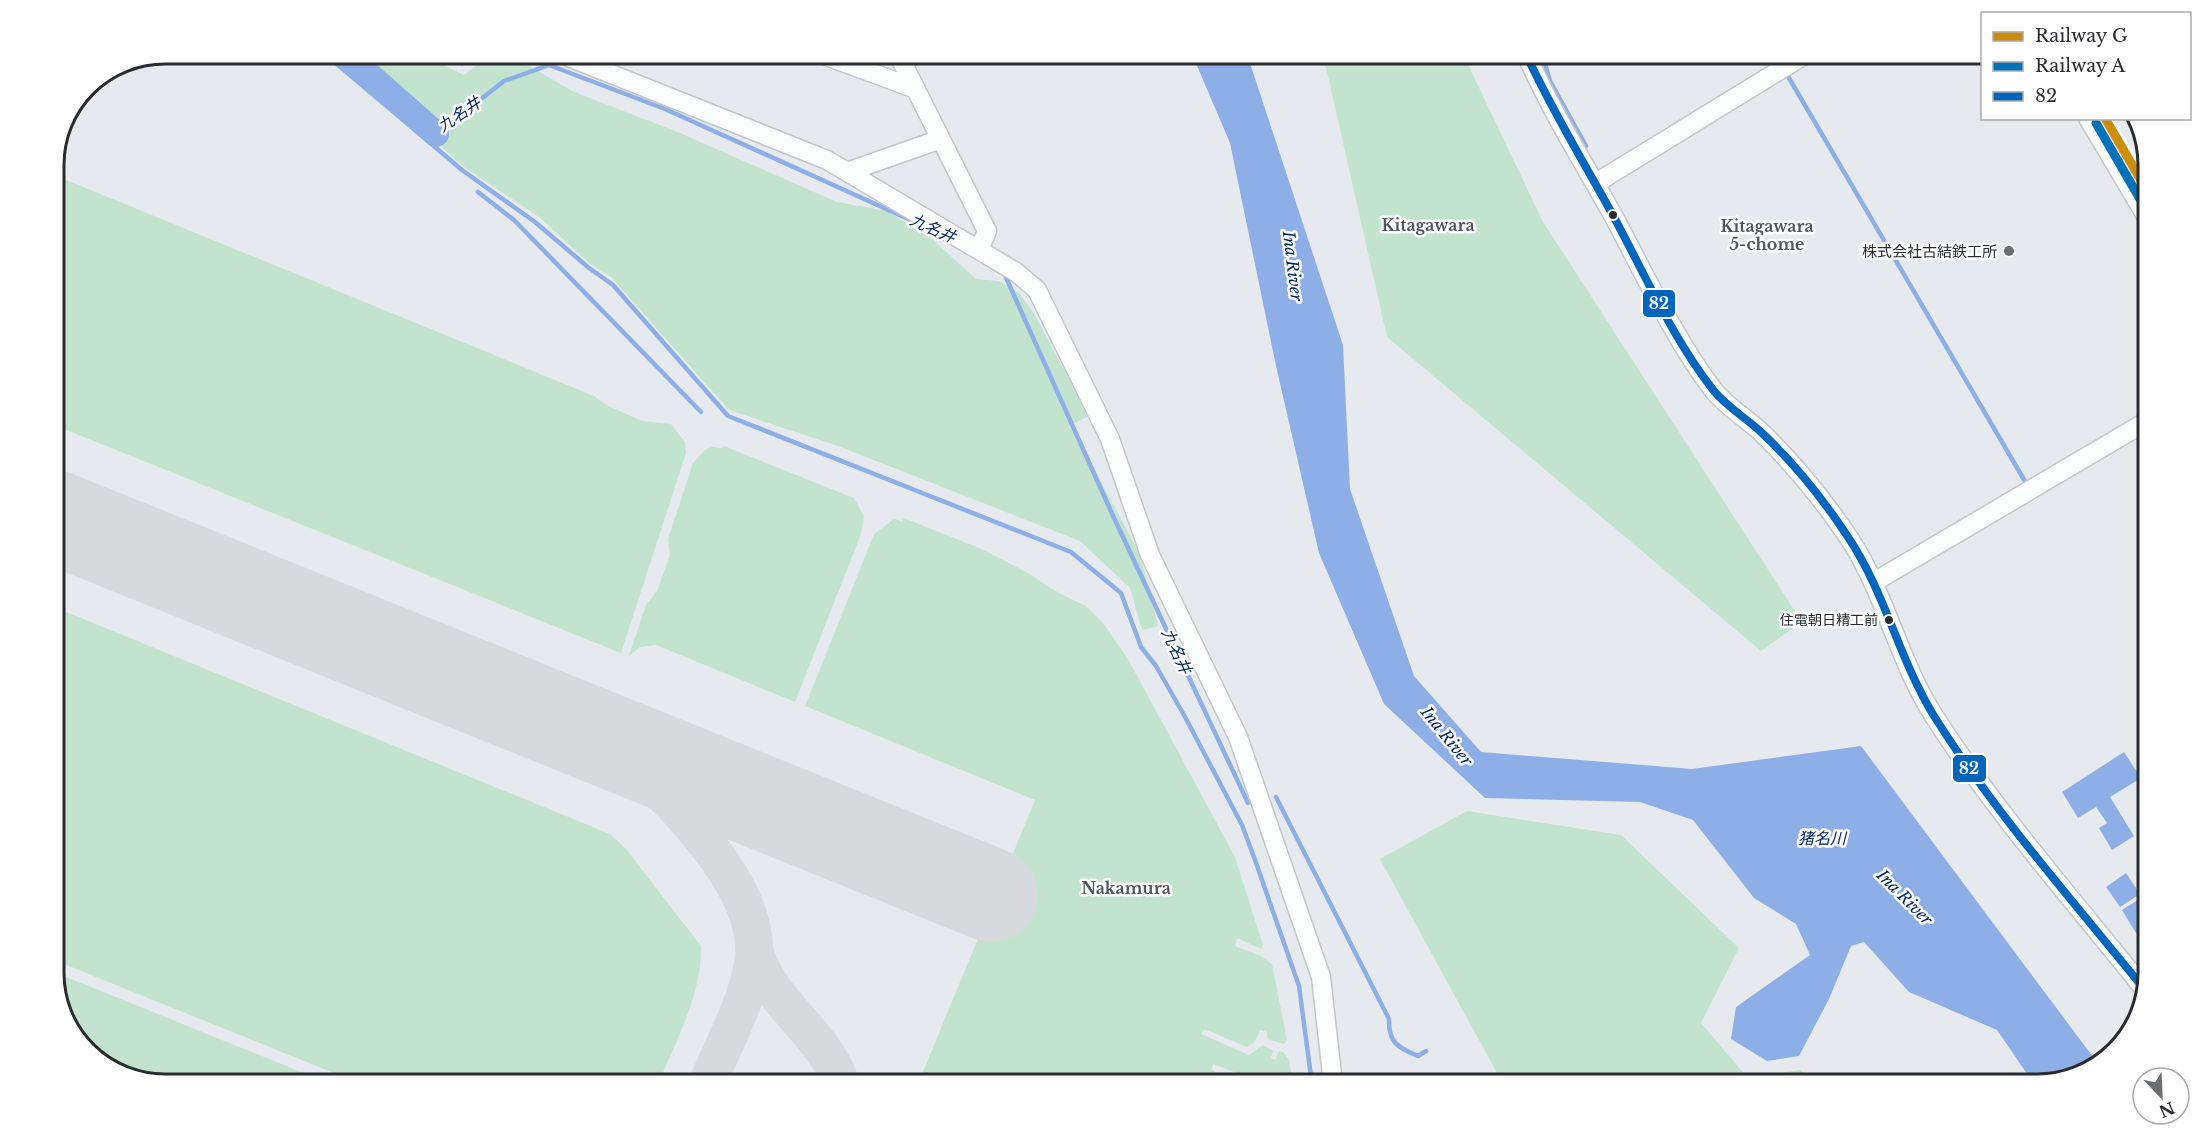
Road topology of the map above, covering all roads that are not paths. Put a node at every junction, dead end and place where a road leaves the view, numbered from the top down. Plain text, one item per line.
1 (586, 64) edge
2 (848, 64) edge
3 (903, 64) edge
4 (1530, 64) edge
5 (1783, 64) edge
6 (915, 89) junction
7 (2089, 120) edge
8 (941, 139) junction
9 (847, 172) junction
10 (1596, 183) junction
11 (2138, 203) edge
12 (979, 250) junction
13 (2138, 426) edge
14 (1874, 582) junction
15 (2138, 981) edge
16 (1332, 1074) edge

1 - 9 street
2 - 6 street
3 - 6 street
4 - 10 street
5 - 10 street
6 - 8 street
7 - 11 street
8 - 9 street
8 - 12 street
9 - 12 street
10 - 14 street
12 - 16 street
13 - 14 street
14 - 15 street

